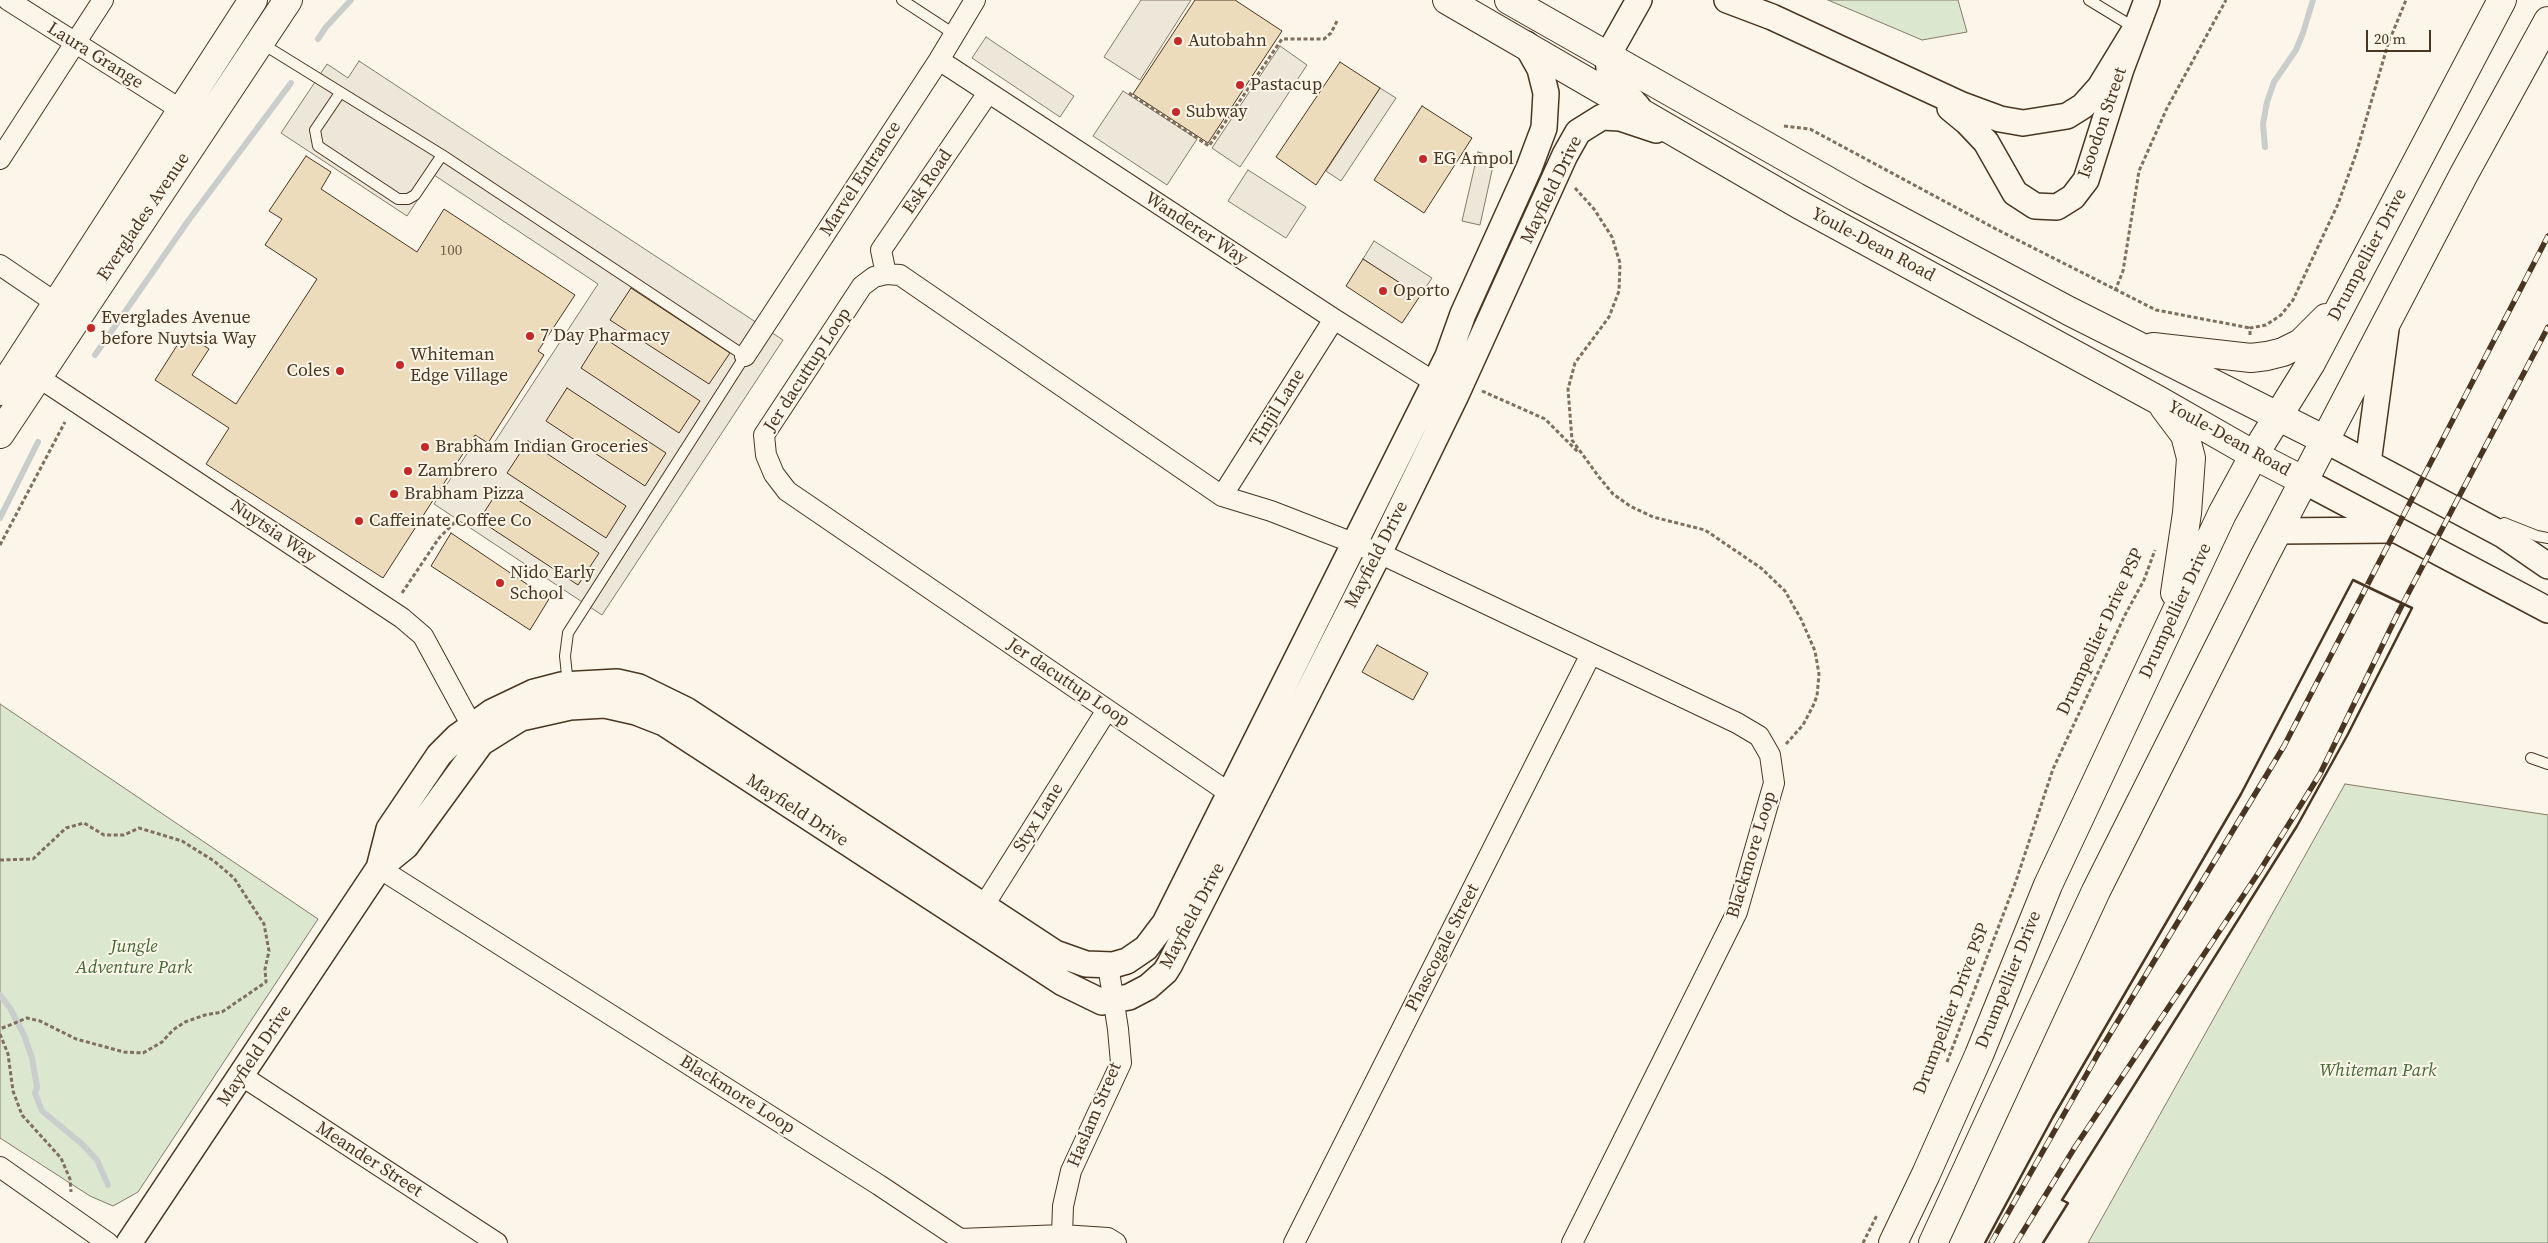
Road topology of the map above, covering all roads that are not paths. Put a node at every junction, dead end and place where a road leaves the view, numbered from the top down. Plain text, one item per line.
1 (8, 0) edge
2 (103, 0) edge
3 (253, 0) edge
4 (288, 0) edge
5 (902, 0) edge
6 (975, 0) edge
7 (1447, 0) edge
8 (1509, 0) edge
9 (1639, 0) edge
10 (1727, 0) edge
11 (2089, 0) edge
12 (2147, 0) edge
13 (2502, 0) edge
14 (2548, 21) edge
15 (2136, 28) junction
16 (954, 34) junction
17 (260, 42) junction
18 (75, 44) junction
19 (1526, 44) junction
20 (1608, 55) junction
21 (939, 60) junction
22 (1904, 77) junction
23 (340, 93) junction
24 (988, 93) junction
25 (183, 111) junction
26 (1643, 112) junction
27 (1704, 151) junction
28 (442, 155) junction
29 (0, 159) edge
30 (0, 265) edge
31 (886, 274) junction
32 (2349, 292) junction
33 (56, 303) junction
34 (1334, 319) junction
35 (2387, 321) junction
36 (2136, 346) junction
37 (746, 356) junction
38 (28, 370) junction
39 (1435, 382) junction
40 (0, 391) edge
41 (1467, 392) junction
42 (2158, 400) junction
43 (2278, 417) junction
44 (0, 434) edge
45 (2325, 440) junction
46 (2254, 455) junction
47 (2368, 463) junction
48 (2304, 481) junction
49 (2404, 482) junction
50 (1222, 496) junction
51 (2394, 530) junction
52 (2278, 531) junction
53 (2548, 538) edge
54 (1354, 544) junction
55 (1379, 553) junction
56 (2548, 566) edge
57 (2548, 610) edge
58 (2171, 621) junction
59 (1591, 654) junction
60 (569, 696) junction
61 (1107, 710) junction
62 (477, 735) junction
63 (2531, 758) dead end
64 (2548, 764) edge
65 (1239, 800) junction
66 (379, 868) junction
67 (977, 916) junction
68 (1108, 965) junction
69 (1114, 1000) junction
70 (242, 1076) junction
71 (0, 1167) edge
72 (1062, 1235) junction
73 (960, 1241) edge
74 (108, 1243) edge
75 (129, 1243) edge
76 (497, 1243) edge
77 (1116, 1243) edge
78 (1294, 1243) edge
79 (1572, 1243) edge
80 (1893, 1243) edge
81 (1933, 1243) edge

1 - 18 street, Laura Grange
2 - 18 street
3 - 25 main road, Everglades Avenue
4 - 17 main road, Everglades Avenue
5 - 16 lane
6 - 16 street, Marvel Entrance
7 - 19 main road, Youle-Dean Road
8 - 20 main road, Youle-Dean Road
9 - 20 street
10 - 22 street, Isoodon Street
11 - 15 lane
12 - 15 street, Isoodon Street
13 - 32 main road, Drumpellier Drive
14 - 35 main road
15 - 22 street, Isoodon Street
15 - 22 street, Isoodon Street
16 - 21 street, Marvel Entrance
17 - 23 lane
17 - 38 main road, Everglades Avenue
18 - 25 street, Laura Grange
18 - 29 street
19 - 26 main road, Youle-Dean Road
19 - 39 street, Mayfield Drive
20 - 26 street
20 - 36 main road, Youle-Dean Road
21 - 24 street, Wanderer Way
21 - 37 street, Marvel Entrance
23 - 28 lane
23 - 28 lane
24 - 31 street, Esk Road
24 - 34 street, Wanderer Way
25 - 33 main road, Everglades Avenue
26 - 27 main road, Youle-Dean Road
27 - 41 street, Mayfield Drive
27 - 42 main road, Youle-Dean Road
28 - 37 lane
30 - 33 street
31 - 50 street
31 - 61 street, Jer dacuttup Loop
32 - 36 main road
32 - 43 main road, Drumpellier Drive
33 - 38 main road, Everglades Avenue
34 - 39 street, Wanderer Way
34 - 50 street, Tinjil Lane
35 - 45 main road
35 - 47 street
36 - 43 main road, Youle-Dean Road
37 - 60 lane
38 - 40 main road, Everglades Avenue
38 - 44 main road, Everglades Avenue
38 - 62 street, Nuytsia Way
39 - 41 street, Wanderer Way
39 - 54 street, Mayfield Drive
41 - 55 street, Mayfield Drive
42 - 46 main road, Youle-Dean Road
42 - 58 main road
43 - 45 main road, Youle-Dean Road
43 - 46 main road, Drumpellier Drive
45 - 47 street
45 - 48 main road
46 - 48 main road, Youle-Dean Road
46 - 58 main road, Drumpellier Drive
47 - 49 street
48 - 51 street
48 - 52 main road
49 - 53 lane
49 - 56 street
50 - 54 street
51 - 52 street
51 - 57 street
52 - 81 main road
54 - 55 street
54 - 65 street, Mayfield Drive
55 - 59 street, Blackmore Loop
55 - 65 street, Mayfield Drive
58 - 80 main road, Drumpellier Drive
59 - 78 street, Phascogale Street
59 - 79 street, Blackmore Loop
60 - 62 street, Mayfield Drive
60 - 67 street, Mayfield Drive
61 - 65 street, Jer dacuttup Loop
61 - 67 street, Styx Lane
62 - 66 street, Mayfield Drive
63 - 64 lane
65 - 68 street, Mayfield Drive
65 - 69 street, Mayfield Drive
66 - 70 street, Mayfield Drive
66 - 73 street, Blackmore Loop
67 - 68 street, Mayfield Drive
67 - 69 street, Mayfield Drive
68 - 69 street, Haslam Street
69 - 72 street, Haslam Street
70 - 75 street, Mayfield Drive
70 - 76 street, Meander Street
71 - 74 street
72 - 73 street, Blackmore Loop
72 - 77 street, Blackmore Loop

